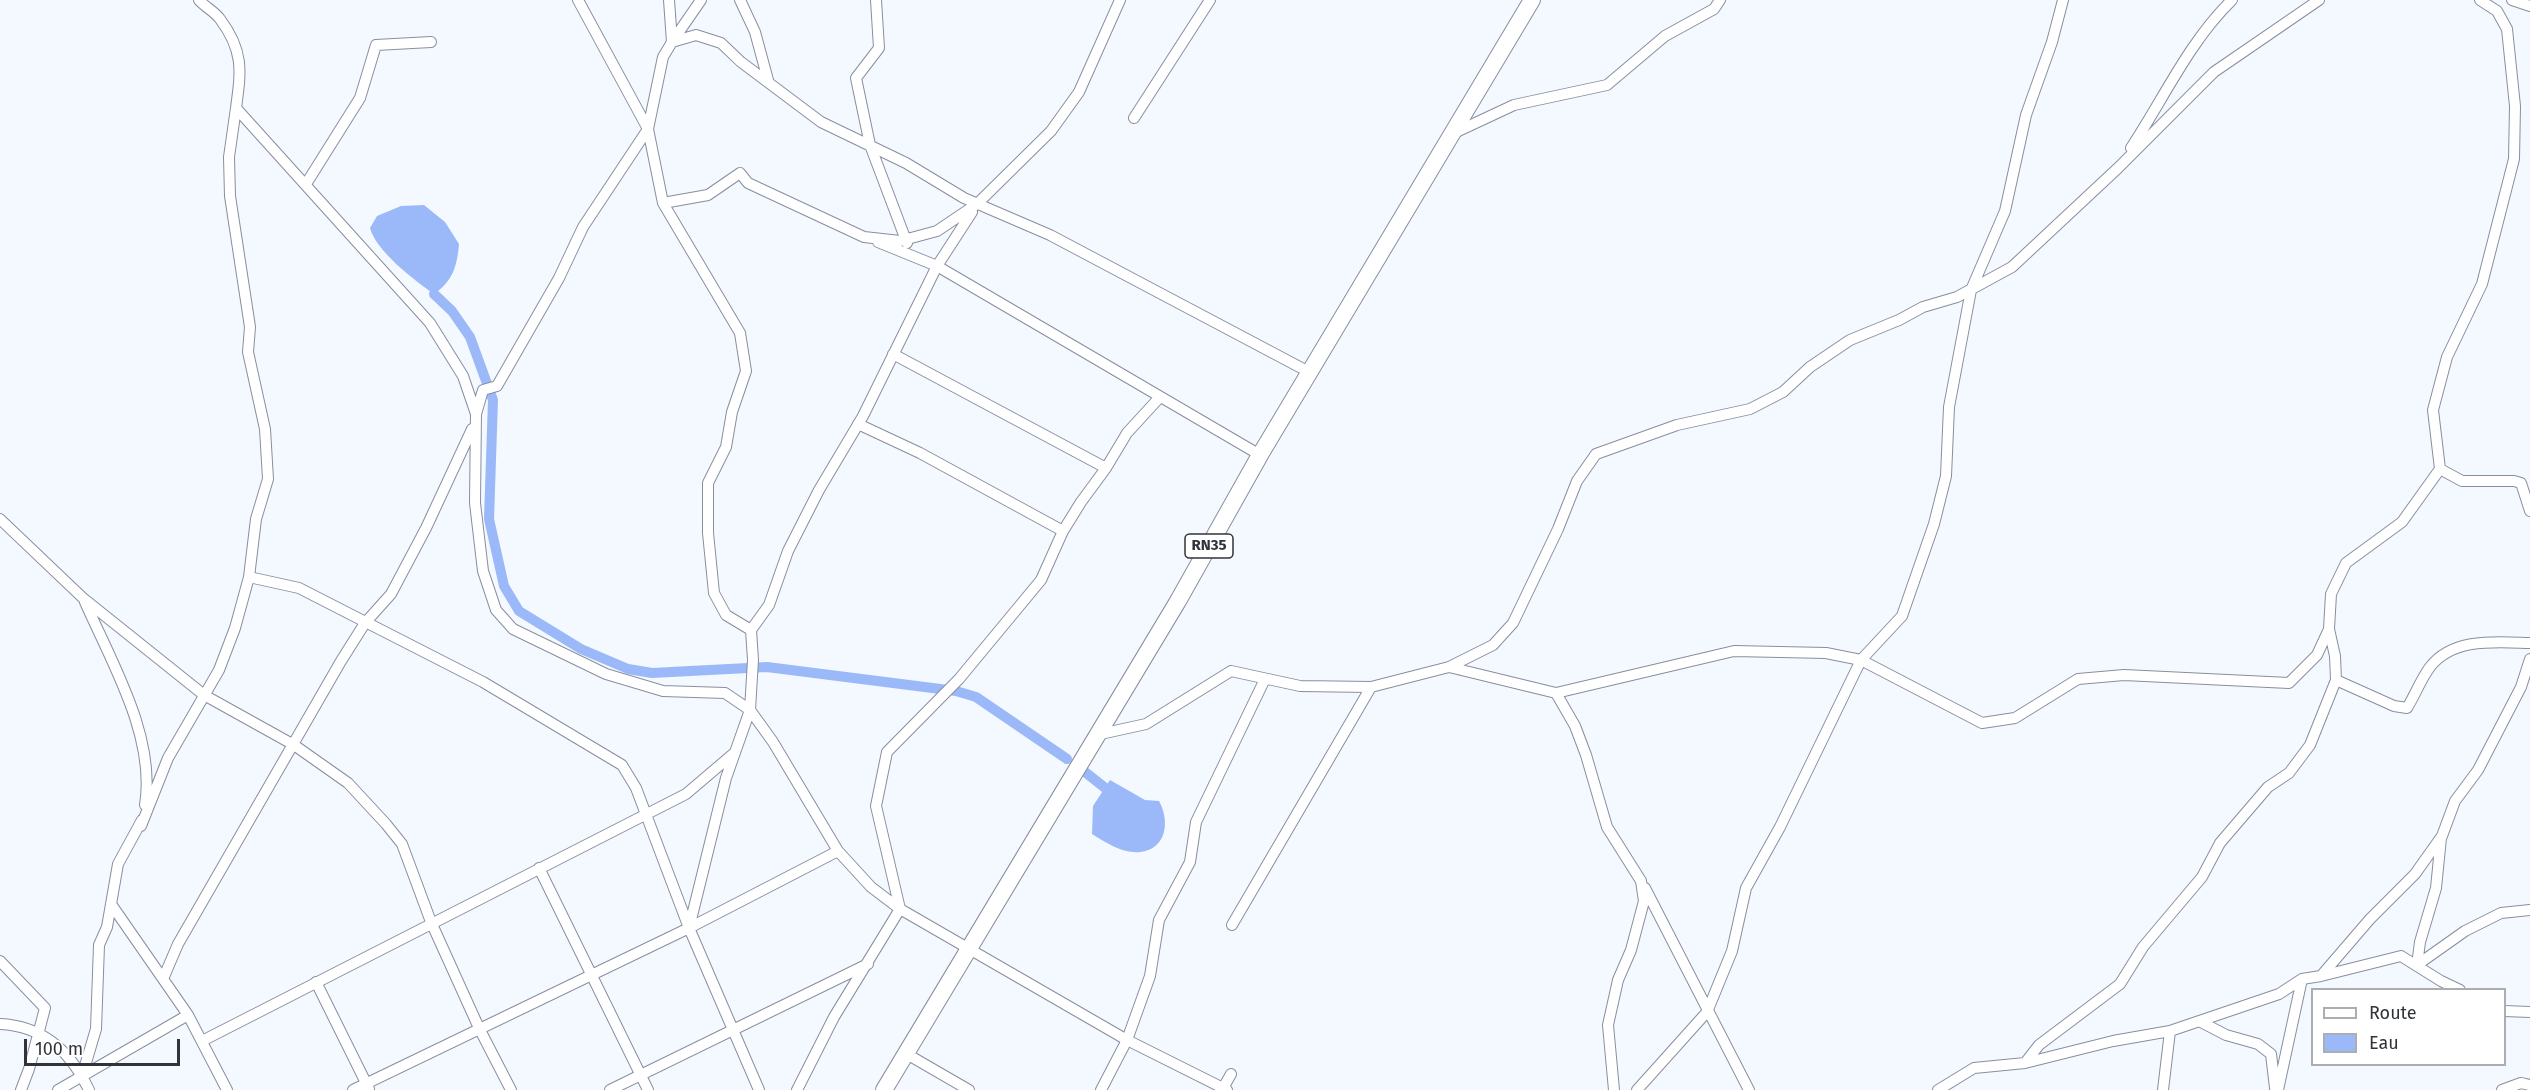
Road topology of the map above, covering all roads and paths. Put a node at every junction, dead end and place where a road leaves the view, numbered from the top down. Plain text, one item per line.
1 (199, 0) edge
2 (578, 0) edge
3 (669, 0) edge
4 (701, 0) edge
5 (740, 0) edge
6 (876, 0) edge
7 (1120, 0) edge
8 (1210, 0) edge
9 (1532, 0) edge
10 (1720, 0) edge
11 (2063, 0) edge
12 (2232, 0) edge
13 (2319, 0) edge
14 (2480, 0) edge
15 (2506, 0) edge
16 (2512, 0) edge
17 (2496, 6) edge
18 (2530, 6) edge
19 (431, 42) dead end
20 (672, 42) junction
21 (768, 80) junction
22 (236, 108) junction
23 (1134, 118) dead end
24 (648, 129) junction
25 (1451, 134) junction
26 (870, 145) junction
27 (2118, 168) junction
28 (306, 184) junction
29 (663, 203) junction
30 (977, 204) junction
31 (864, 237) junction
32 (905, 239) junction
33 (915, 256) junction
34 (937, 266) junction
35 (1971, 290) junction
36 (893, 354) junction
37 (1310, 372) junction
38 (1160, 397) junction
39 (476, 414) junction
40 (858, 424) junction
41 (1260, 455) junction
42 (1106, 468) junction
43 (2440, 469) junction
44 (2525, 482) edge
45 (2530, 511) edge
46 (0, 519) edge
47 (1063, 531) junction
48 (249, 578) junction
49 (84, 598) junction
50 (365, 623) junction
51 (2329, 629) junction
52 (751, 630) junction
53 (2530, 643) edge
54 (2530, 658) edge
55 (1862, 660) junction
56 (1449, 667) junction
57 (1265, 679) junction
58 (2336, 681) junction
59 (1371, 687) junction
60 (1557, 693) junction
61 (204, 695) junction
62 (750, 710) junction
63 (1095, 735) junction
64 (294, 745) junction
65 (735, 753) junction
66 (646, 814) junction
67 (141, 826) junction
68 (2442, 836) junction
69 (838, 851) junction
70 (539, 868) junction
71 (1641, 881) junction
72 (111, 904) junction
73 (900, 909) junction
74 (2530, 910) edge
75 (431, 922) junction
76 (1232, 925) dead end
77 (689, 928) junction
78 (968, 948) junction
79 (0, 961) edge
80 (868, 964) junction
81 (2417, 965) junction
82 (591, 974) junction
83 (2321, 976) junction
84 (164, 979) junction
85 (2302, 979) junction
86 (316, 982) junction
87 (2456, 988) edge
88 (2506, 1011) edge
89 (1707, 1012) junction
90 (2530, 1012) edge
91 (188, 1016) junction
92 (2202, 1022) junction
93 (0, 1024) edge
94 (479, 1028) junction
95 (734, 1029) junction
96 (2170, 1031) junction
97 (40, 1033) junction
98 (1127, 1040) junction
99 (201, 1041) junction
100 (905, 1053) junction
101 (2025, 1063) junction
102 (1231, 1074) dead end
103 (641, 1075) junction
104 (82, 1076) junction
105 (2530, 1085) edge
106 (368, 1087) edge
107 (1224, 1089) edge
108 (21, 1090) edge
109 (58, 1090) edge
110 (89, 1090) edge
111 (227, 1090) edge
112 (353, 1090) edge
113 (511, 1090) edge
114 (610, 1090) edge
115 (648, 1090) edge
116 (759, 1090) edge
117 (797, 1090) edge
118 (884, 1090) edge
119 (969, 1090) edge
120 (1101, 1090) edge
121 (1614, 1090) edge
122 (1637, 1090) edge
123 (1749, 1090) edge
124 (1938, 1090) edge
125 (2163, 1090) edge
126 (2277, 1090) edge
127 (2502, 1090) edge

1 - 22 street
2 - 24 street
3 - 20 street
4 - 20 street
5 - 21 street
6 - 26 street
7 - 30 street
8 - 23 street
9 - 25 main road, RN35
10 - 25 street
11 - 35 street
12 - 27 street
13 - 27 street
14 - 17 street
15 - 17 street
16 - 18 street
17 - 43 street
19 - 28 street
20 - 21 street
20 - 24 street
21 - 26 street
22 - 28 street
22 - 48 street
24 - 29 street
24 - 39 street
25 - 37 main road, RN35
26 - 30 street
26 - 32 street
27 - 35 street
28 - 39 street
29 - 31 street
29 - 52 street
30 - 32 street
30 - 34 street
30 - 37 street
31 - 32 street
31 - 33 street
32 - 33 street
33 - 34 street
34 - 36 street
34 - 38 street
35 - 55 street
35 - 56 street
36 - 40 street
36 - 42 street
37 - 41 main road, RN35
38 - 41 street
38 - 42 street
39 - 50 street
39 - 62 street
40 - 47 street
40 - 52 street
41 - 63 main road, RN35
42 - 47 street
43 - 44 street
43 - 51 street
44 - 45 street
46 - 49 street
47 - 73 street
48 - 50 street
48 - 61 street
49 - 61 street
49 - 67 street
50 - 64 street
50 - 66 street
51 - 55 street
51 - 58 street
52 - 62 street
53 - 58 street
54 - 68 street
55 - 60 street
55 - 89 street
56 - 59 street
56 - 60 street
57 - 59 street
57 - 63 street
57 - 98 street
58 - 101 street
59 - 76 street
60 - 71 street
61 - 64 street
61 - 67 street
62 - 65 street
62 - 69 street
63 - 78 main road, RN35
64 - 75 street
64 - 84 street
65 - 66 street
65 - 77 street
66 - 70 street
66 - 77 street
67 - 72 street
68 - 81 street
68 - 83 street
69 - 73 street
69 - 77 street
70 - 75 street
70 - 82 street
71 - 89 street
71 - 121 street
72 - 84 street
72 - 104 street
73 - 78 street
73 - 80 street
74 - 81 street
75 - 86 street
75 - 94 street
77 - 82 street
77 - 95 street
78 - 98 street
78 - 100 main road, RN35
79 - 97 street
80 - 95 street
80 - 117 street
81 - 83 street
81 - 87 street
82 - 94 street
82 - 103 street
83 - 85 street
84 - 91 street
85 - 92 street
85 - 126 street
86 - 99 street
86 - 106 street
88 - 90 street
89 - 122 street
89 - 123 street
91 - 99 street
91 - 104 street
92 - 96 street
92 - 126 street
93 - 97 street
94 - 106 street
94 - 113 street
95 - 103 street
95 - 116 street
96 - 101 street
96 - 125 street
97 - 104 street
97 - 108 street
98 - 107 street
98 - 120 street
99 - 111 street
100 - 118 main road, RN35
100 - 119 street
101 - 124 street
102 - 107 street
103 - 114 street
103 - 115 street
104 - 109 street
104 - 110 street
105 - 127 street
106 - 112 street

